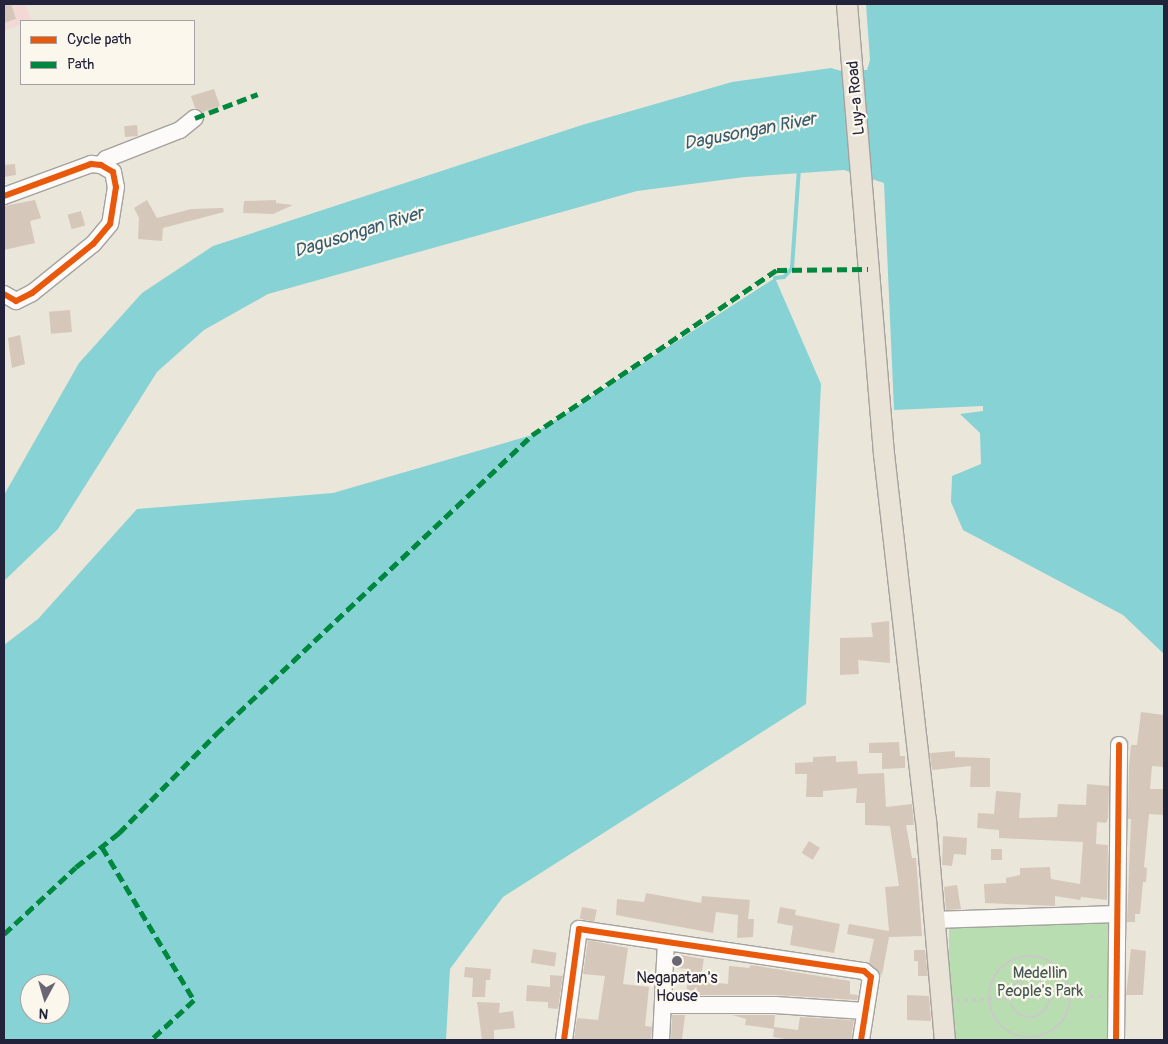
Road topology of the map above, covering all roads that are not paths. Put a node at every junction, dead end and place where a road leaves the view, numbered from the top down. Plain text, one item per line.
1 (847, 4) edge
2 (195, 118) dead end
3 (102, 165) junction
4 (4, 196) edge
5 (8, 301) edge
6 (1119, 745) dead end
7 (1117, 914) junction
8 (933, 920) junction
9 (666, 942) junction
10 (663, 1005) junction
11 (865, 1011) junction
12 (564, 1040) edge
13 (661, 1040) edge
14 (860, 1040) edge
15 (945, 1040) edge
16 (1116, 1040) edge

1 - 8 main road, Luy-a Road
2 - 3 street
3 - 4 street
3 - 5 street
6 - 7 street
7 - 8 street
7 - 16 street
8 - 15 main road, Luy-a Road
9 - 10 street
9 - 11 street
9 - 12 street
10 - 11 street
10 - 13 street
11 - 14 street

